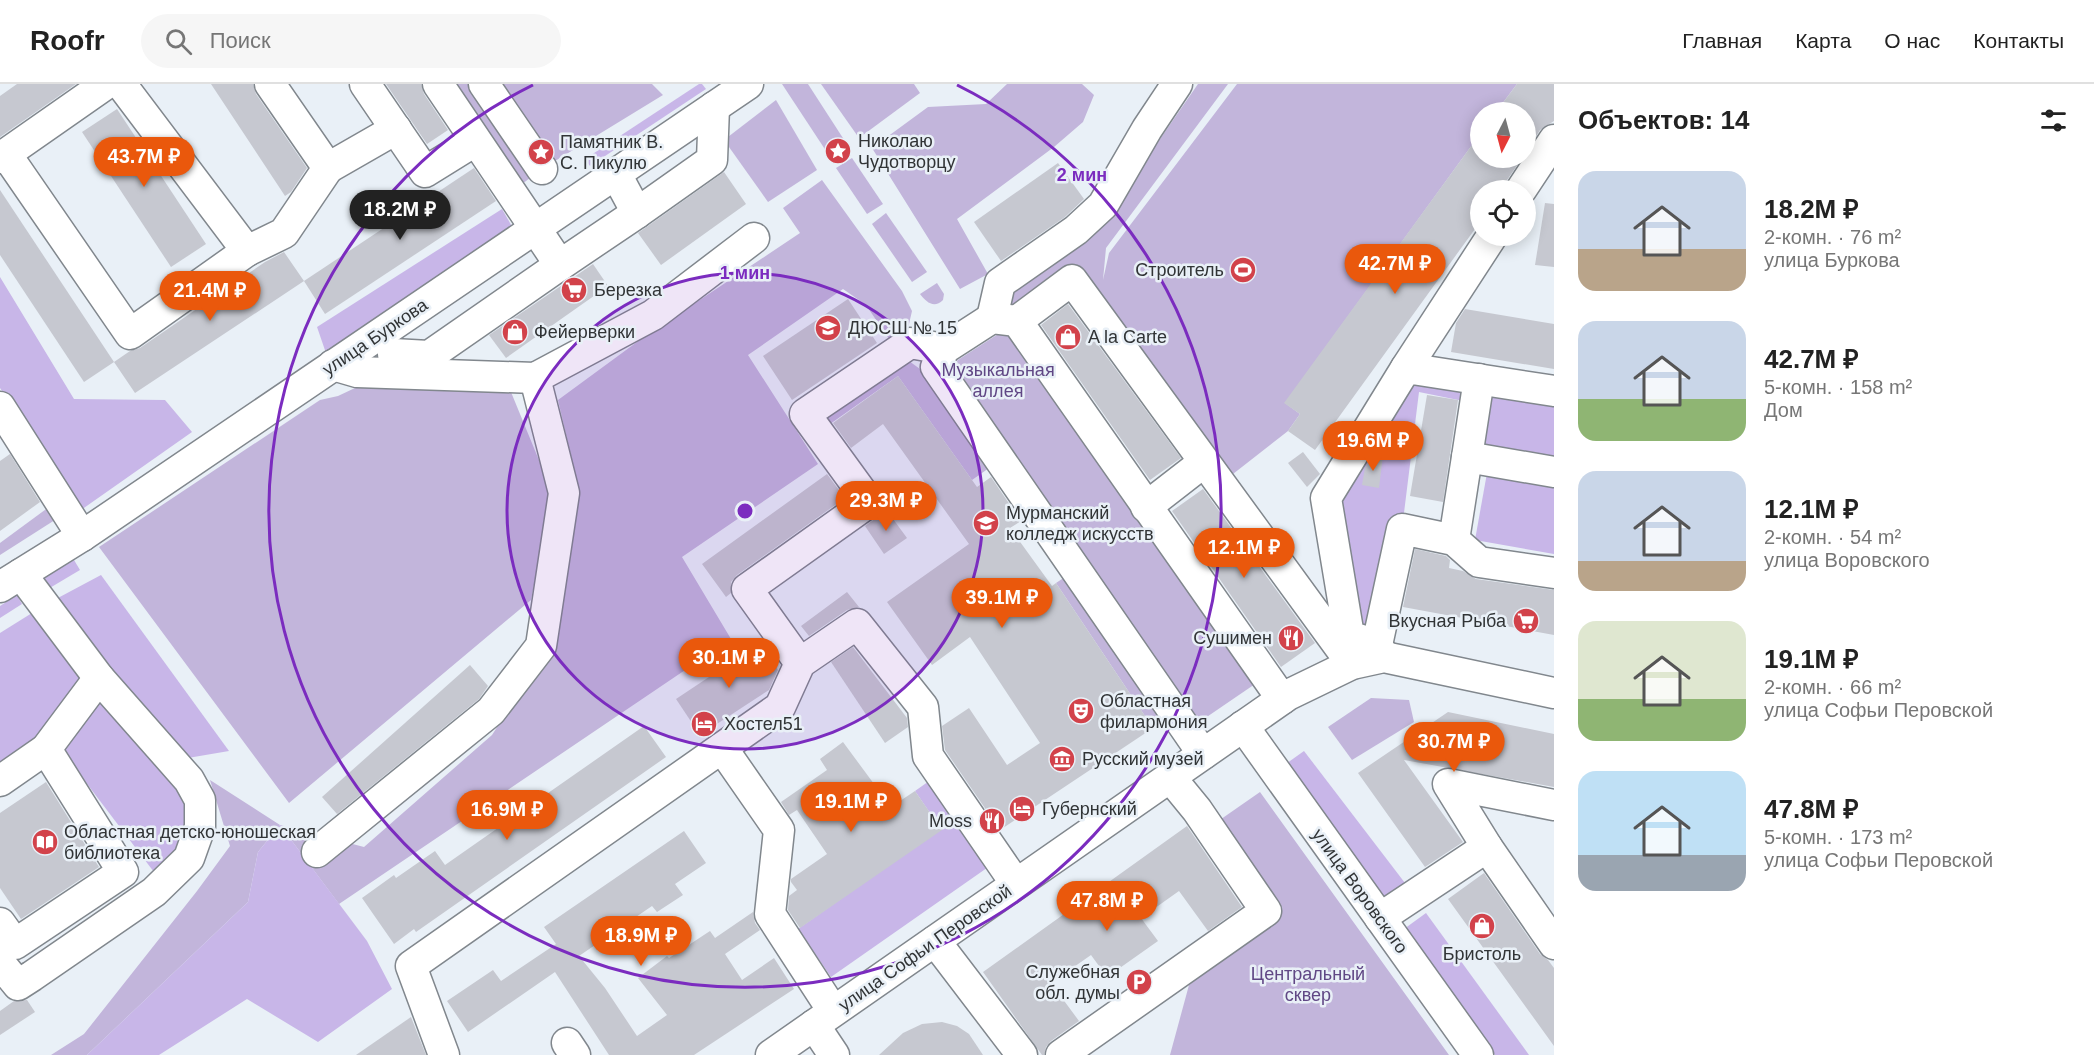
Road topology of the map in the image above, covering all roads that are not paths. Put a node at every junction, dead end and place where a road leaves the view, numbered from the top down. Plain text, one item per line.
1 (106, 84) edge
2 (121, 84) edge
3 (270, 84) edge
4 (365, 84) edge
5 (438, 84) edge
6 (484, 84) edge
7 (748, 84) edge
8 (1177, 84) edge
9 (714, 107) junction
10 (396, 129) junction
11 (1554, 140) edge
12 (476, 141) junction
13 (3, 156) edge
14 (328, 168) junction
15 (542, 169) dead end
16 (616, 174) junction
17 (1528, 180) edge
18 (637, 213) junction
19 (535, 229) junction
20 (754, 238) dead end
21 (1485, 246) edge
22 (247, 251) junction
23 (491, 259) junction
24 (560, 265) junction
25 (515, 296) junction
26 (1005, 320) junction
27 (944, 349) junction
28 (344, 358) junction
29 (1406, 368) junction
30 (536, 378) junction
31 (1479, 379) junction
32 (1554, 391) edge
33 (0, 407) edge
34 (1467, 457) junction
35 (1204, 462) junction
36 (1554, 472) edge
37 (1146, 507) junction
38 (82, 536) junction
39 (1454, 540) junction
40 (1554, 573) edge
41 (11, 581) edge
42 (1381, 651) junction
43 (800, 663) junction
44 (1352, 664) junction
45 (99, 678) junction
46 (1554, 693) edge
47 (1282, 699) junction
48 (1243, 726) junction
49 (46, 748) junction
50 (722, 748) junction
51 (1203, 754) junction
52 (1170, 777) junction
53 (0, 781) edge
54 (1554, 805) edge
55 (1487, 847) junction
56 (317, 852) dead end
57 (1016, 885) junction
58 (1380, 918) junction
59 (0, 923) edge
60 (935, 941) junction
61 (1554, 944) edge
62 (0, 963) edge
63 (824, 1018) junction
64 (444, 1055) edge
65 (771, 1055) edge
66 (834, 1055) edge
67 (1022, 1055) edge
68 (1060, 1055) edge
69 (1478, 1055) edge

1 - 13 street
2 - 22 street
3 - 14 street
4 - 10 street
5 - 12 street
6 - 15 street
7 - 9 street, улица Буркова
8 - 26 street
9 - 16 street, улица Буркова
9 - 18 street
10 - 12 street
10 - 14 street
11 - 17 street
12 - 19 street
13 - 22 street
14 - 22 street
16 - 18 street
16 - 19 street, улица Буркова
18 - 24 street
19 - 23 street, улица Буркова
19 - 24 street
20 - 30 street
21 - 29 street
23 - 25 street
23 - 28 street, улица Буркова
24 - 25 street
25 - 28 street
26 - 27 street
26 - 35 street
26 - 37 street
27 - 43 street
27 - 51 street
28 - 30 street
28 - 38 street, улица Буркова
29 - 31 street
29 - 42 street
30 - 56 street
31 - 32 street
31 - 34 street
33 - 38 street
34 - 36 street
34 - 39 street
35 - 37 street
35 - 44 street
37 - 47 street
38 - 41 street, улица Буркова
39 - 40 street
39 - 42 street
41 - 45 street
42 - 44 street, улица Софьи Перовской
42 - 46 street
43 - 50 street
43 - 57 street
44 - 47 street, улица Софьи Перовской
45 - 49 street
45 - 62 street
47 - 48 street, улица Софьи Перовской
48 - 51 street, улица Софьи Перовской
48 - 58 street, улица Воровского
49 - 53 street
49 - 59 street
50 - 63 street
50 - 64 street
51 - 52 street, улица Софьи Перовской
52 - 57 street, улица Софьи Перовской
52 - 68 street
54 - 55 street
55 - 58 street
55 - 61 street
57 - 60 street, улица Софьи Перовской
58 - 69 street, улица Воровского
60 - 63 street, улица Софьи Перовской
60 - 67 street
63 - 65 street, улица Софьи Перовской
63 - 66 street

